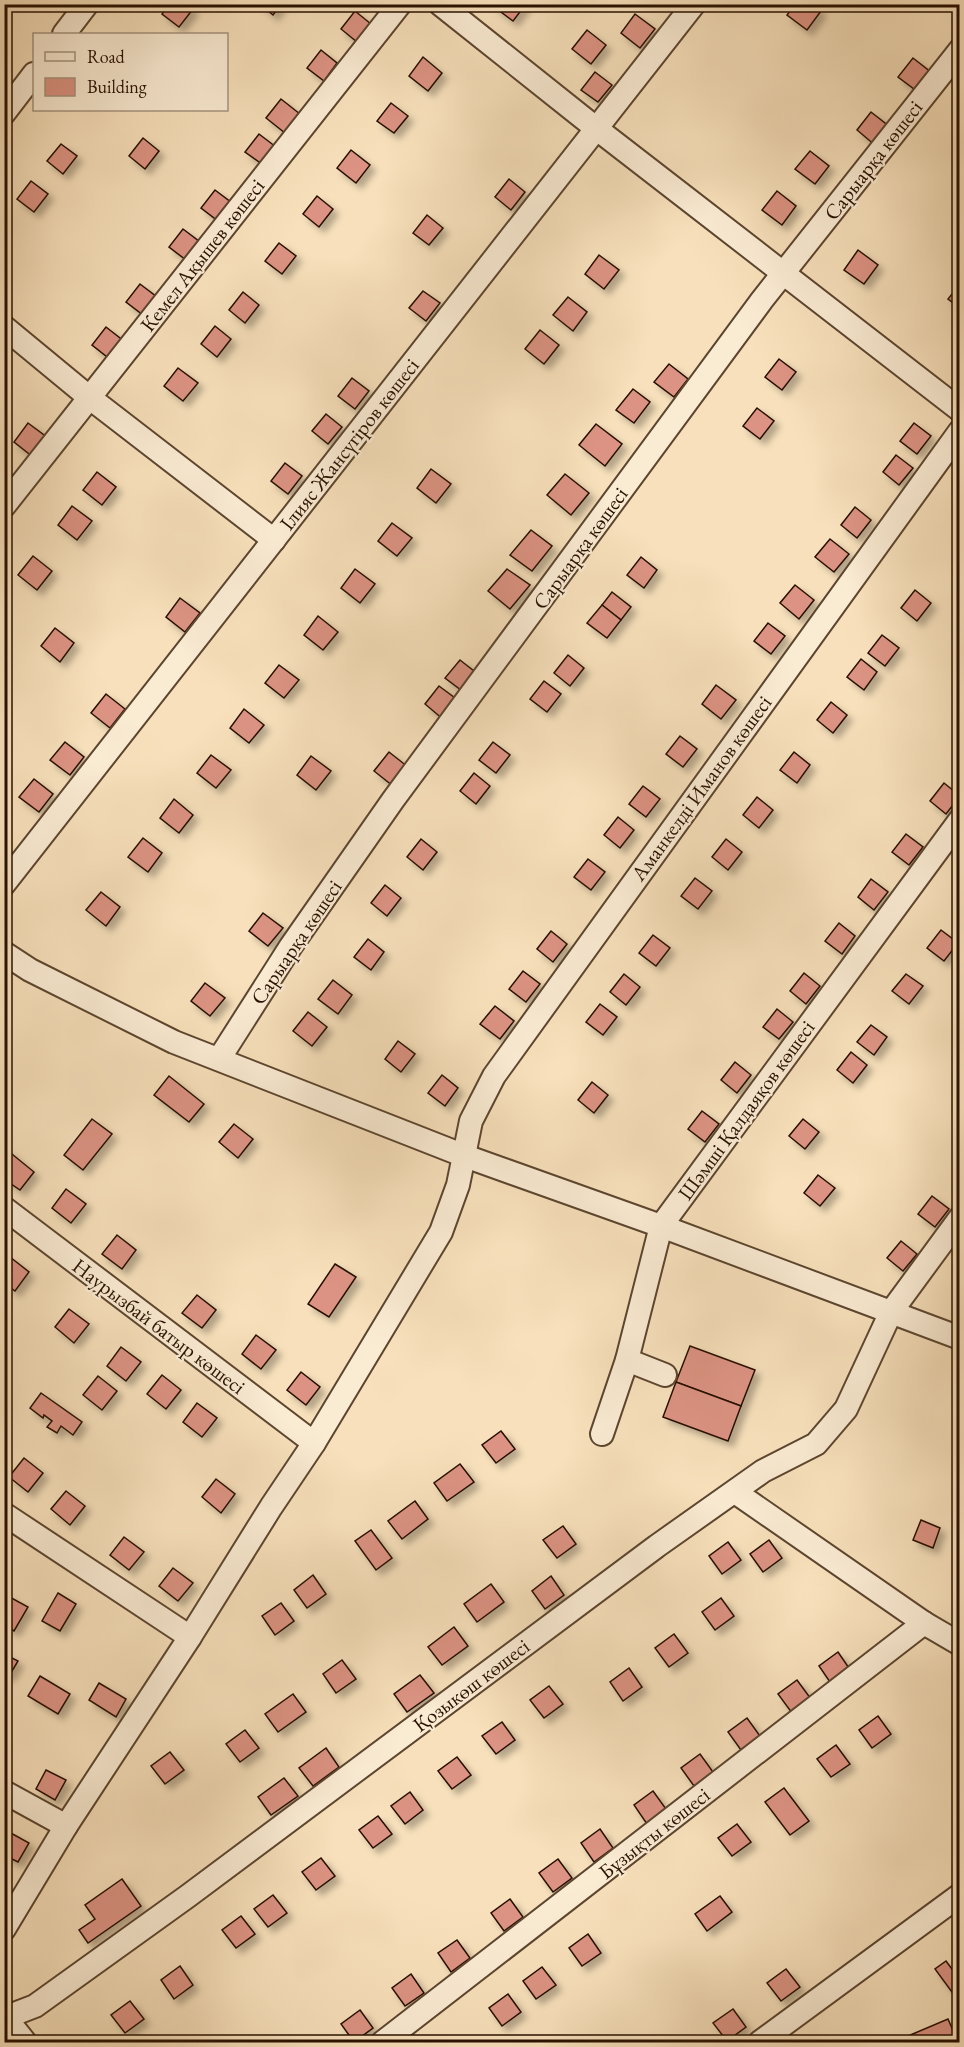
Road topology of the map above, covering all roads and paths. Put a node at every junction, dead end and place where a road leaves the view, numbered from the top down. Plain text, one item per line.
1 (87, 4) edge
2 (400, 4) edge
3 (440, 4) edge
4 (694, 4) edge
5 (65, 33) edge
6 (960, 50) edge
7 (33, 75) edge
8 (4, 113) edge
9 (597, 129) junction
10 (783, 273) junction
11 (4, 327) edge
12 (90, 398) junction
13 (960, 410) edge
14 (960, 431) edge
15 (4, 506) edge
16 (274, 540) junction
17 (960, 820) edge
18 (4, 884) edge
19 (4, 953) edge
20 (219, 1059) junction
21 (465, 1156) junction
22 (4, 1208) edge
23 (960, 1218) edge
24 (661, 1226) junction
25 (891, 1312) junction
26 (960, 1338) edge
27 (627, 1360) junction
28 (665, 1375) dead end
29 (602, 1434) dead end
30 (314, 1443) junction
31 (735, 1492) junction
32 (4, 1514) edge
33 (924, 1623) junction
34 (190, 1637) junction
35 (960, 1644) edge
36 (4, 1792) edge
37 (66, 1826) junction
38 (960, 1895) edge
39 (4, 1929) edge
40 (5, 2018) edge
41 (25, 2043) edge
42 (383, 2043) edge
43 (760, 2043) edge

1 - 5 street
2 - 12 street, Кемел Ақышев көшесі
3 - 9 street
4 - 9 street, Ілияс Жансүгіров көшесі
6 - 10 street, Сарыарқа көшесі
7 - 8 street
9 - 10 street
9 - 16 street, Ілияс Жансүгіров көшесі
10 - 13 street
10 - 20 street, Сарыарқа көшесі
11 - 12 street
12 - 15 street, Кемел Ақышев көшесі
12 - 16 street
14 - 21 street, Аманкелді Иманов көшесі
16 - 18 street, Ілияс Жансүгіров көшесі
17 - 24 street, Шәмші Қалдаяқов көшесі
19 - 20 street
20 - 21 street
21 - 24 street
21 - 30 street, Аманкелді Иманов көшесі
22 - 30 street, Наурызбай батыр көшесі
23 - 25 street, Қозыкөш көшесі
24 - 25 street
24 - 27 street, Шәмші Қалдаяқов көшесі
25 - 26 street
25 - 31 street, Қозыкөш көшесі
27 - 28 street
27 - 29 street, Шәмші Қалдаяқов көшесі
30 - 34 street, Аманкелді Иманов көшесі
31 - 33 street
31 - 40 street, Қозыкөш көшесі
32 - 34 street
33 - 35 street
33 - 42 street, Бұзықты көшесі
34 - 37 street, Аманкелді Иманов көшесі
36 - 37 street
37 - 39 street, Аманкелді Иманов көшесі
38 - 43 street
40 - 41 street

